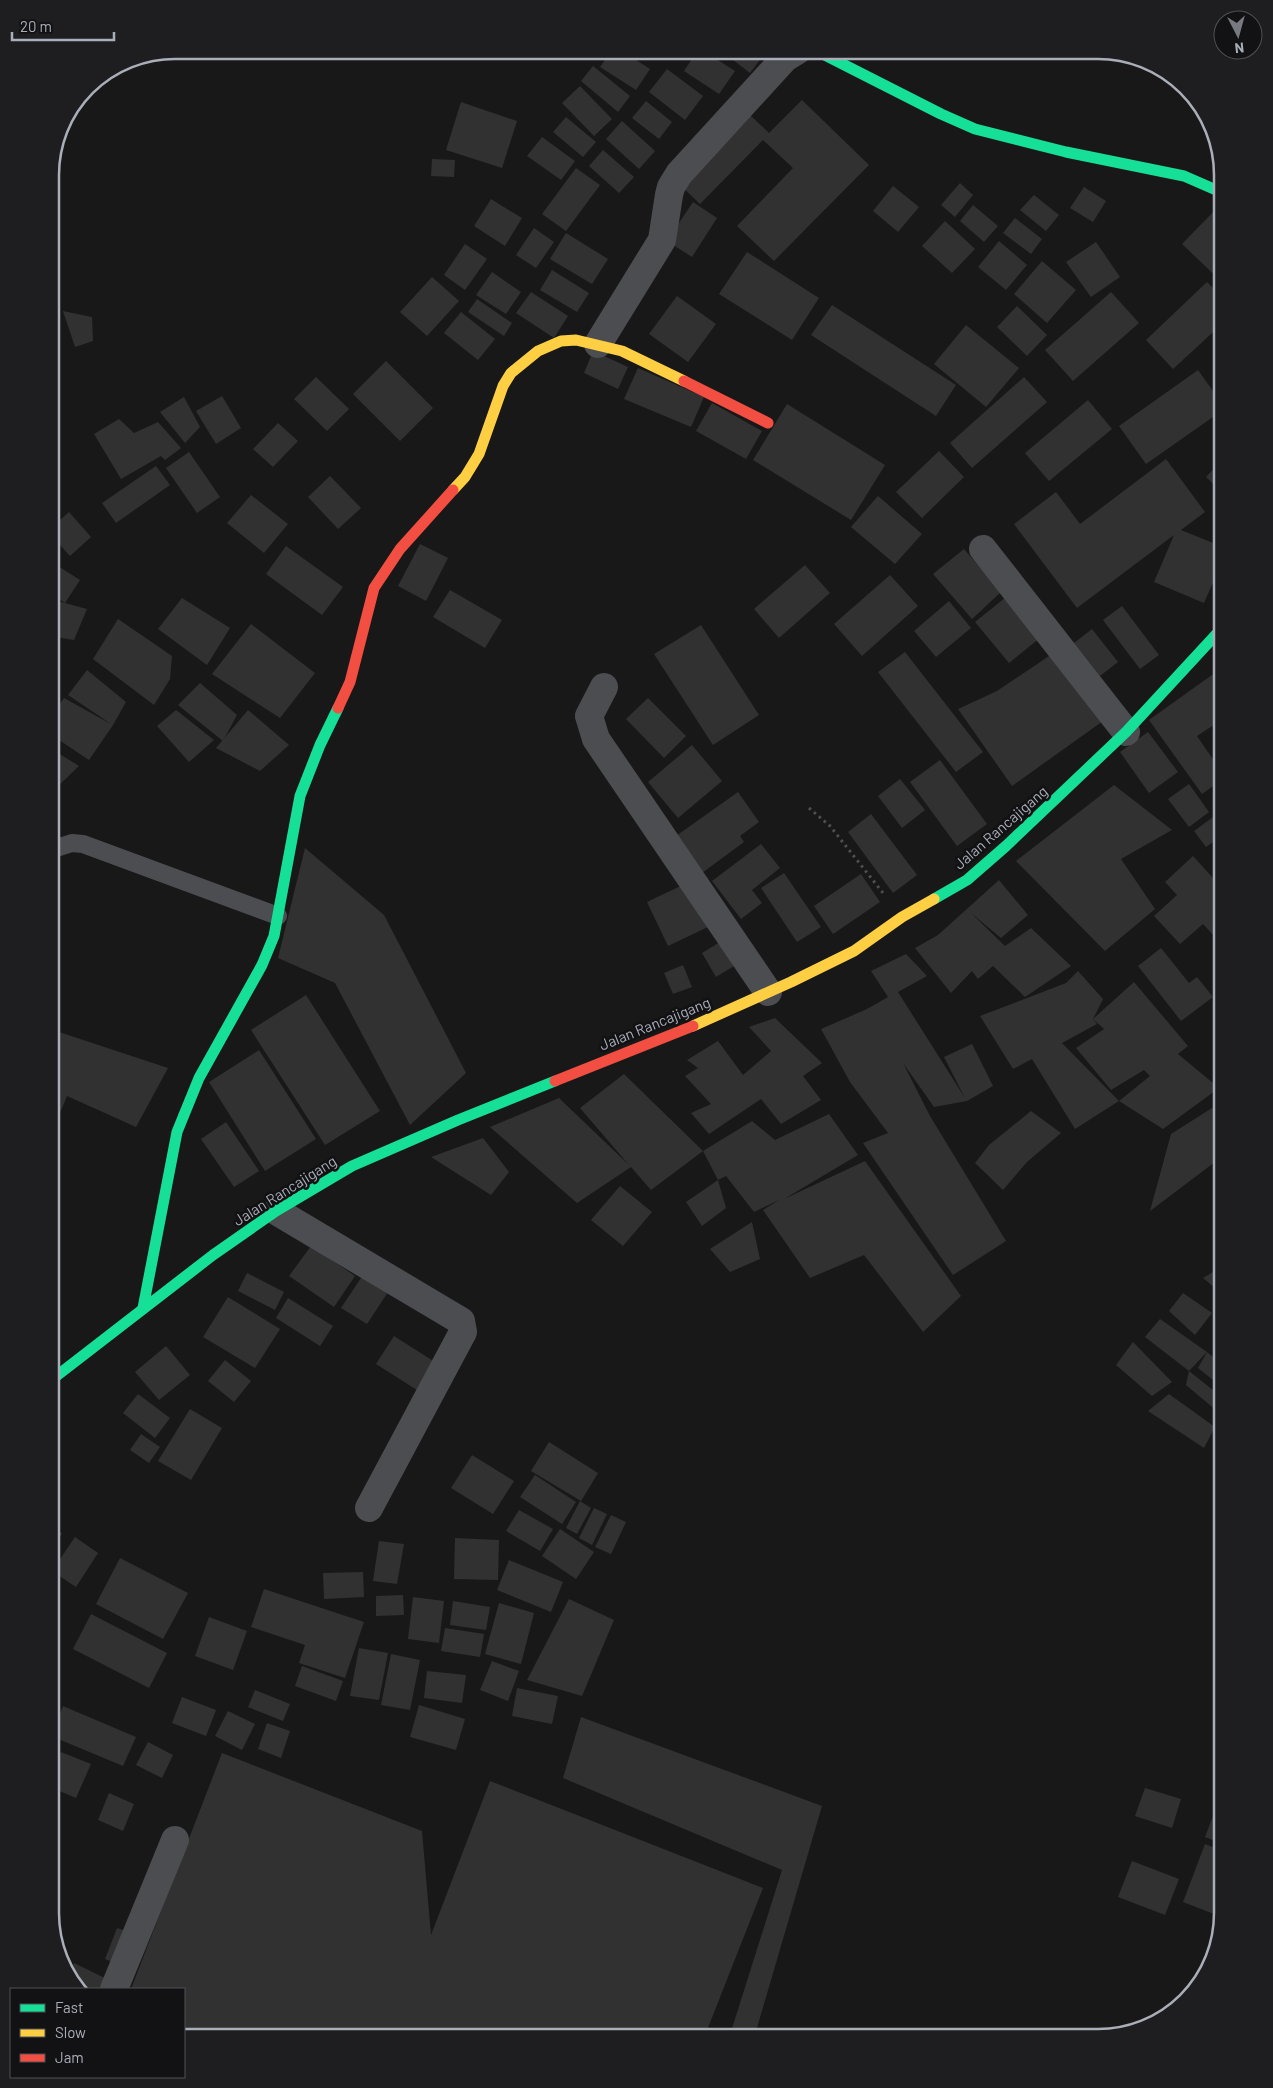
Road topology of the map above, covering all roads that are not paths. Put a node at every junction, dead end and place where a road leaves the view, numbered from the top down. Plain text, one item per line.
1 (784, 59) edge
2 (836, 59) edge
3 (1214, 189) edge
4 (598, 344) junction
5 (768, 423) dead end
6 (983, 549) dead end
7 (1214, 637) edge
8 (604, 687) dead end
9 (1126, 732) junction
10 (59, 847) edge
11 (278, 916) junction
12 (768, 992) junction
13 (276, 1211) junction
14 (144, 1308) junction
15 (59, 1374) edge
16 (369, 1508) dead end
17 (176, 1840) dead end
18 (114, 1988) edge

1 - 4 street
2 - 3 street
4 - 5 street
4 - 11 street
6 - 9 street
7 - 9 street, Jalan Rancajigang
8 - 12 street
9 - 12 street, Jalan Rancajigang
10 - 11 lane
11 - 14 street
12 - 13 street, Jalan Rancajigang
13 - 14 street, Jalan Rancajigang
13 - 16 street
14 - 15 street, Jalan Rancajigang
17 - 18 street

